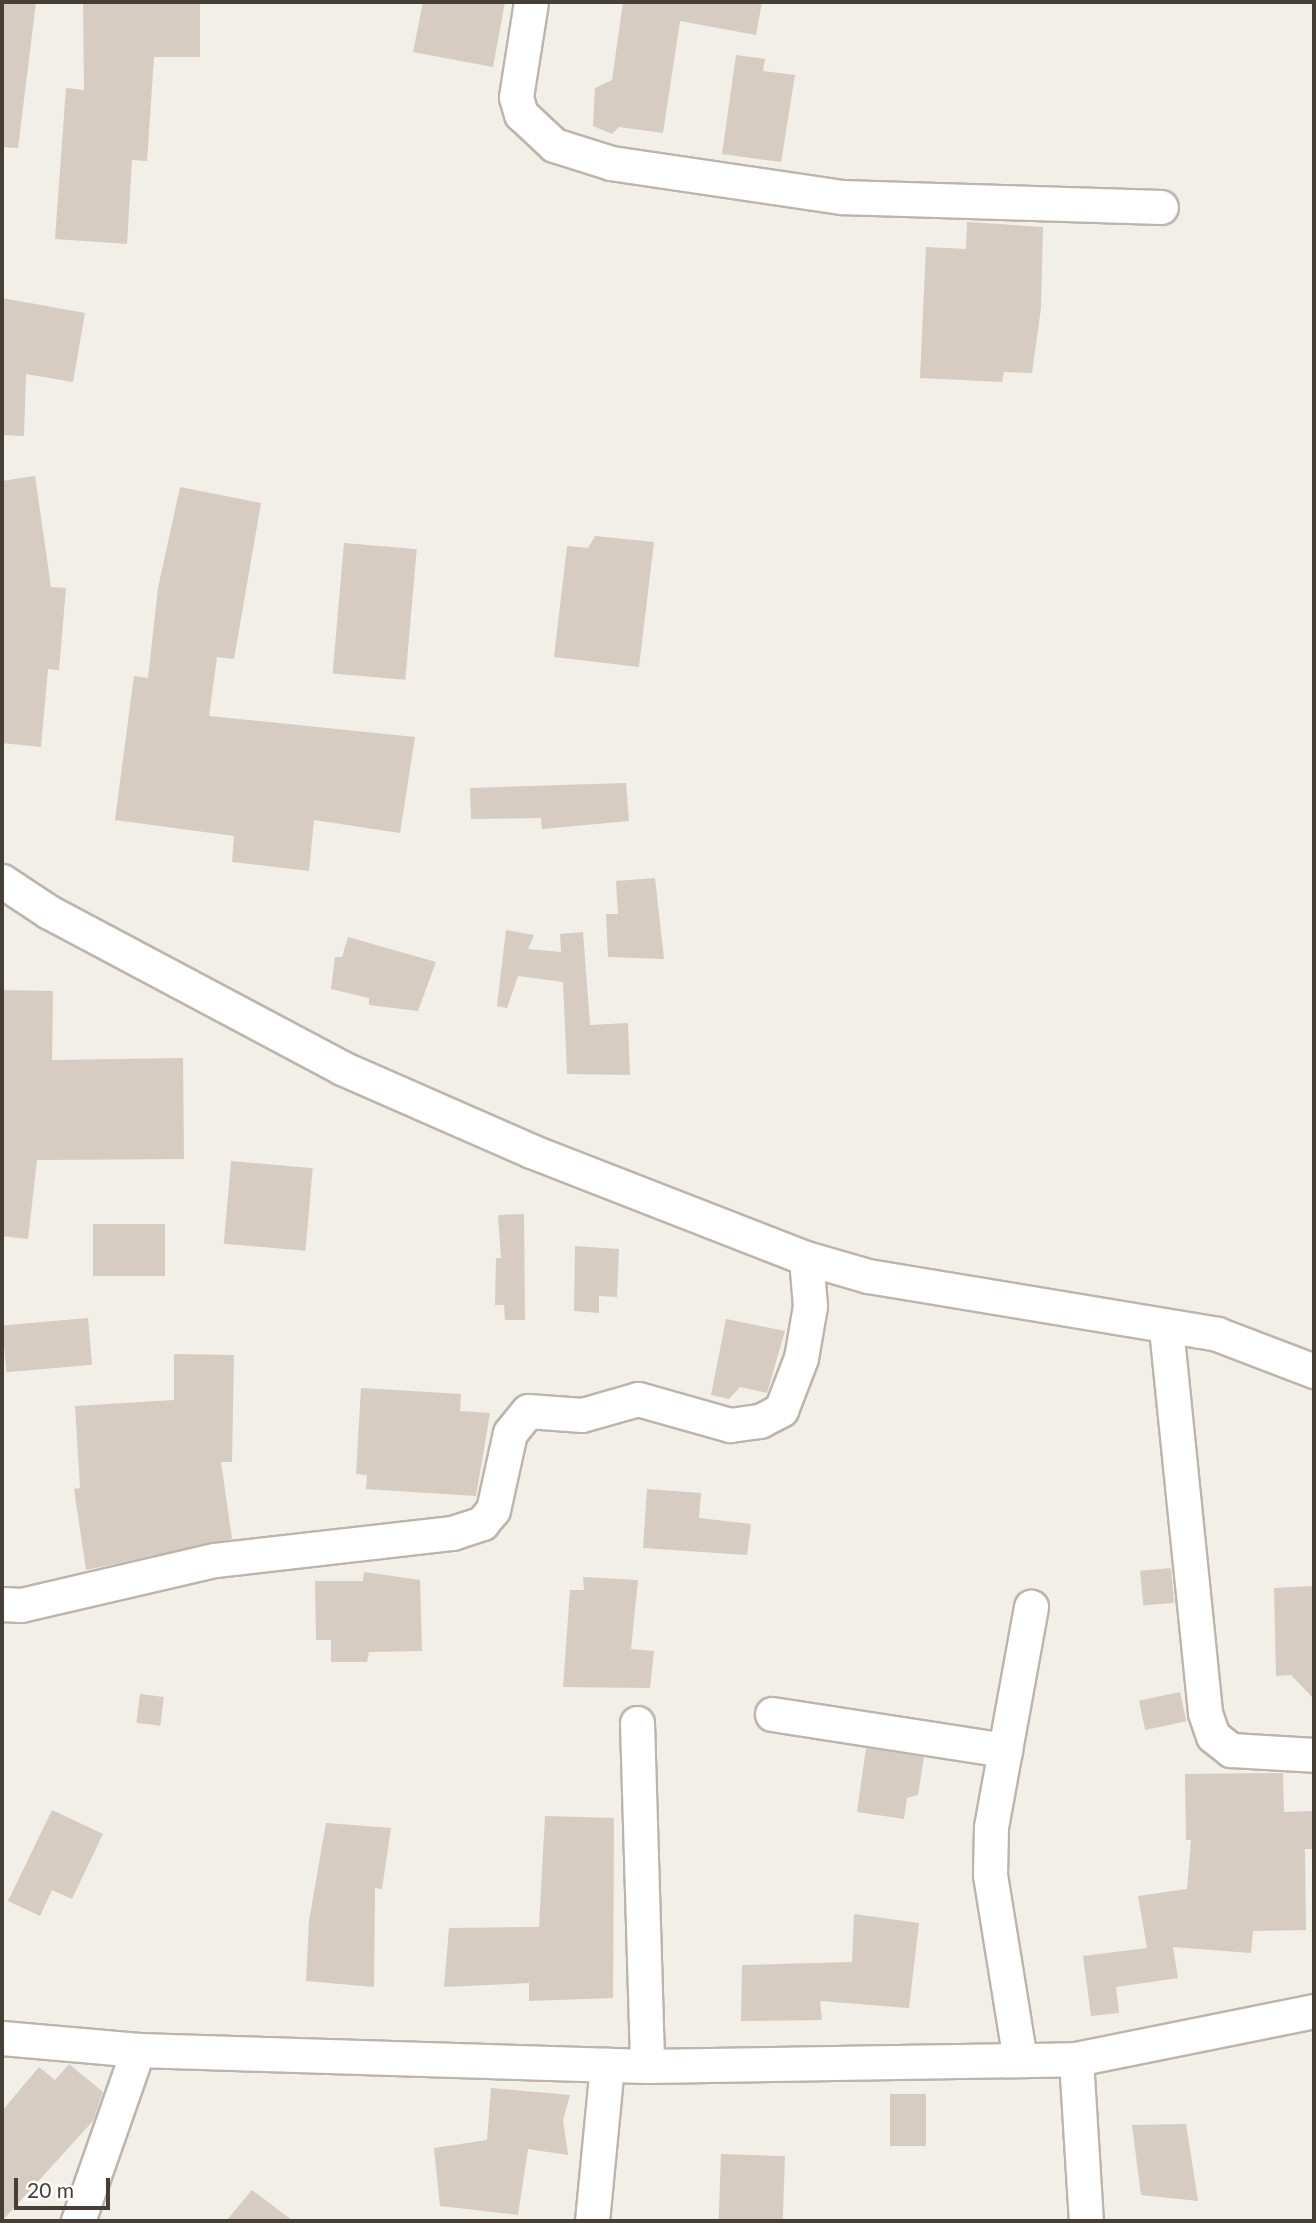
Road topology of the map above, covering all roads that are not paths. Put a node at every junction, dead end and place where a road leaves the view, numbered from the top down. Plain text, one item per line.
1 (531, 2) edge
2 (1161, 207) dead end
3 (2, 881) edge
4 (806, 1258) junction
5 (1166, 1328) junction
6 (1314, 1371) edge
7 (2, 1604) edge
8 (1031, 1608) dead end
9 (772, 1714) dead end
10 (637, 1723) dead end
11 (1005, 1749) junction
12 (1314, 1755) edge
13 (1314, 2011) edge
14 (2, 2038) edge
15 (138, 2050) junction
16 (1020, 2060) junction
17 (1076, 2060) junction
18 (607, 2065) junction
19 (647, 2066) junction
20 (78, 2221) edge
21 (592, 2221) edge
22 (1086, 2221) edge

1 - 2 street
3 - 4 street
4 - 5 street
4 - 7 street
5 - 6 street
5 - 12 street
8 - 11 street
9 - 11 street
10 - 19 street
11 - 16 street
13 - 17 street
14 - 15 street
15 - 18 street
15 - 20 street
16 - 17 street
16 - 19 street
17 - 22 street
18 - 19 street
18 - 21 street

